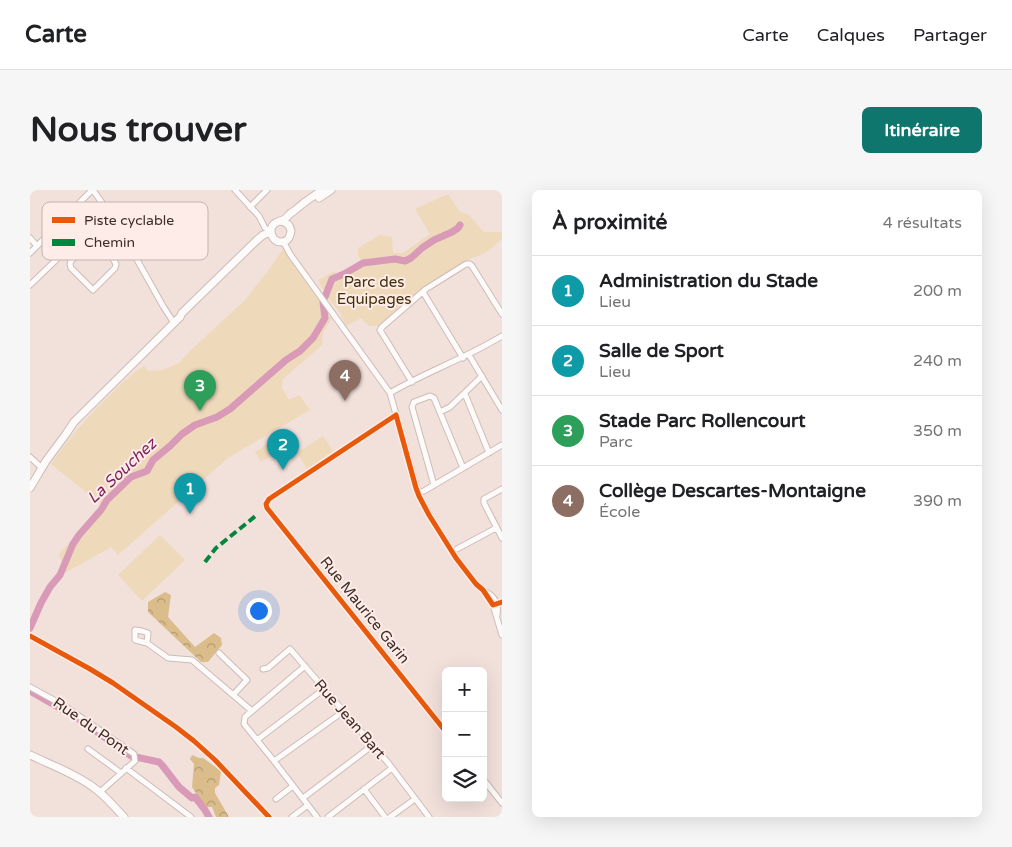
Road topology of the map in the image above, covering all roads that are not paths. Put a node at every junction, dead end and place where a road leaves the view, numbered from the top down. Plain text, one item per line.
1 (92, 190) edge
2 (235, 190) edge
3 (267, 190) edge
4 (323, 190) edge
5 (331, 190) edge
6 (80, 202) edge
7 (101, 202) edge
8 (250, 207) junction
9 (263, 224) junction
10 (290, 227) junction
11 (274, 229) junction
12 (261, 237) junction
13 (30, 238) edge
14 (285, 240) junction
15 (42, 241) edge
16 (37, 246) junction
17 (30, 253) edge
18 (56, 260) dead end
19 (72, 260) edge
20 (114, 260) edge
21 (137, 260) edge
22 (30, 285) edge
23 (423, 292) junction
24 (502, 314) edge
25 (180, 317) junction
26 (174, 323) junction
27 (500, 337) edge
28 (502, 345) edge
29 (469, 355) junction
30 (463, 358) junction
31 (482, 376) junction
32 (412, 382) junction
33 (390, 392) junction
34 (465, 394) junction
35 (502, 410) edge
36 (440, 412) junction
37 (502, 445) edge
38 (489, 453) junction
39 (30, 457) edge
40 (42, 468) junction
41 (463, 468) junction
42 (434, 485) junction
43 (30, 488) edge
44 (502, 489) edge
45 (418, 493) junction
46 (266, 504) dead end
47 (496, 528) junction
48 (502, 538) edge
49 (457, 549) dead end
50 (498, 604) edge
51 (502, 635) edge
52 (30, 636) edge
53 (147, 643) dead end
54 (219, 654) dead end
55 (305, 666) junction
56 (263, 669) dead end
57 (30, 687) edge
58 (324, 689) junction
59 (233, 695) junction
60 (252, 711) junction
61 (344, 712) junction
62 (442, 727) edge
63 (257, 740) junction
64 (373, 745) junction
65 (88, 749) dead end
66 (31, 758) edge
67 (274, 761) junction
68 (126, 768) junction
69 (392, 768) junction
70 (121, 773) junction
71 (487, 784) edge
72 (293, 786) junction
73 (364, 789) junction
74 (100, 792) junction
75 (304, 798) junction
76 (415, 799) junction
77 (276, 800) dead end
78 (502, 803) edge
79 (308, 805) junction
80 (119, 815) edge
81 (426, 816) edge
82 (190, 817) edge
83 (269, 817) edge
84 (292, 817) edge
85 (317, 817) edge
86 (328, 817) edge
87 (385, 817) edge
88 (390, 817) edge

1 - 6 street
1 - 7 street
2 - 8 street
3 - 8 street
4 - 11 main road
5 - 10 main road
8 - 9 street
9 - 11 street
9 - 12 main road
10 - 11 main road
10 - 14 main road
11 - 12 main road
11 - 14 main road
11 - 25 main road
12 - 25 main road
13 - 16 street
14 - 33 street
15 - 16 street
16 - 17 street
18 - 22 street
19 - 20 street
21 - 26 street
23 - 24 street
23 - 30 street
23 - 32 street
25 - 26 main road
26 - 40 main road
27 - 28 street
27 - 29 street
29 - 30 street
29 - 31 street
30 - 32 street
31 - 34 street
31 - 35 street
32 - 33 street
33 - 45 street
34 - 36 street
34 - 38 street
36 - 41 street
36 - 42 street
37 - 38 street
38 - 41 street
39 - 40 street
40 - 43 main road
41 - 42 street
42 - 45 street
44 - 47 street
45 - 50 street
46 - 62 street, Rue Maurice Garin
47 - 48 street
47 - 49 street
50 - 51 street
52 - 83 street
53 - 59 street
54 - 59 street
55 - 56 street, Rue Jean Bart
55 - 58 street, Rue Jean Bart
55 - 60 street
57 - 68 street, Rue du Pont
58 - 61 street, Rue Jean Bart
58 - 63 street
59 - 60 street
60 - 63 street
61 - 64 street, Rue Jean Bart
61 - 67 street
63 - 67 street
64 - 69 street, Rue Jean Bart
64 - 75 street
65 - 70 street
66 - 74 main road
67 - 72 street
68 - 70 street, Rue du Pont
68 - 82 street
69 - 73 street
69 - 76 street, Rue Jean Bart
70 - 74 street, Rue du Pont
71 - 78 street
72 - 75 street
72 - 77 street
73 - 86 street
73 - 87 street
74 - 80 main road
75 - 79 street
76 - 81 street, Rue Jean Bart
76 - 88 street
79 - 84 street
79 - 85 street

